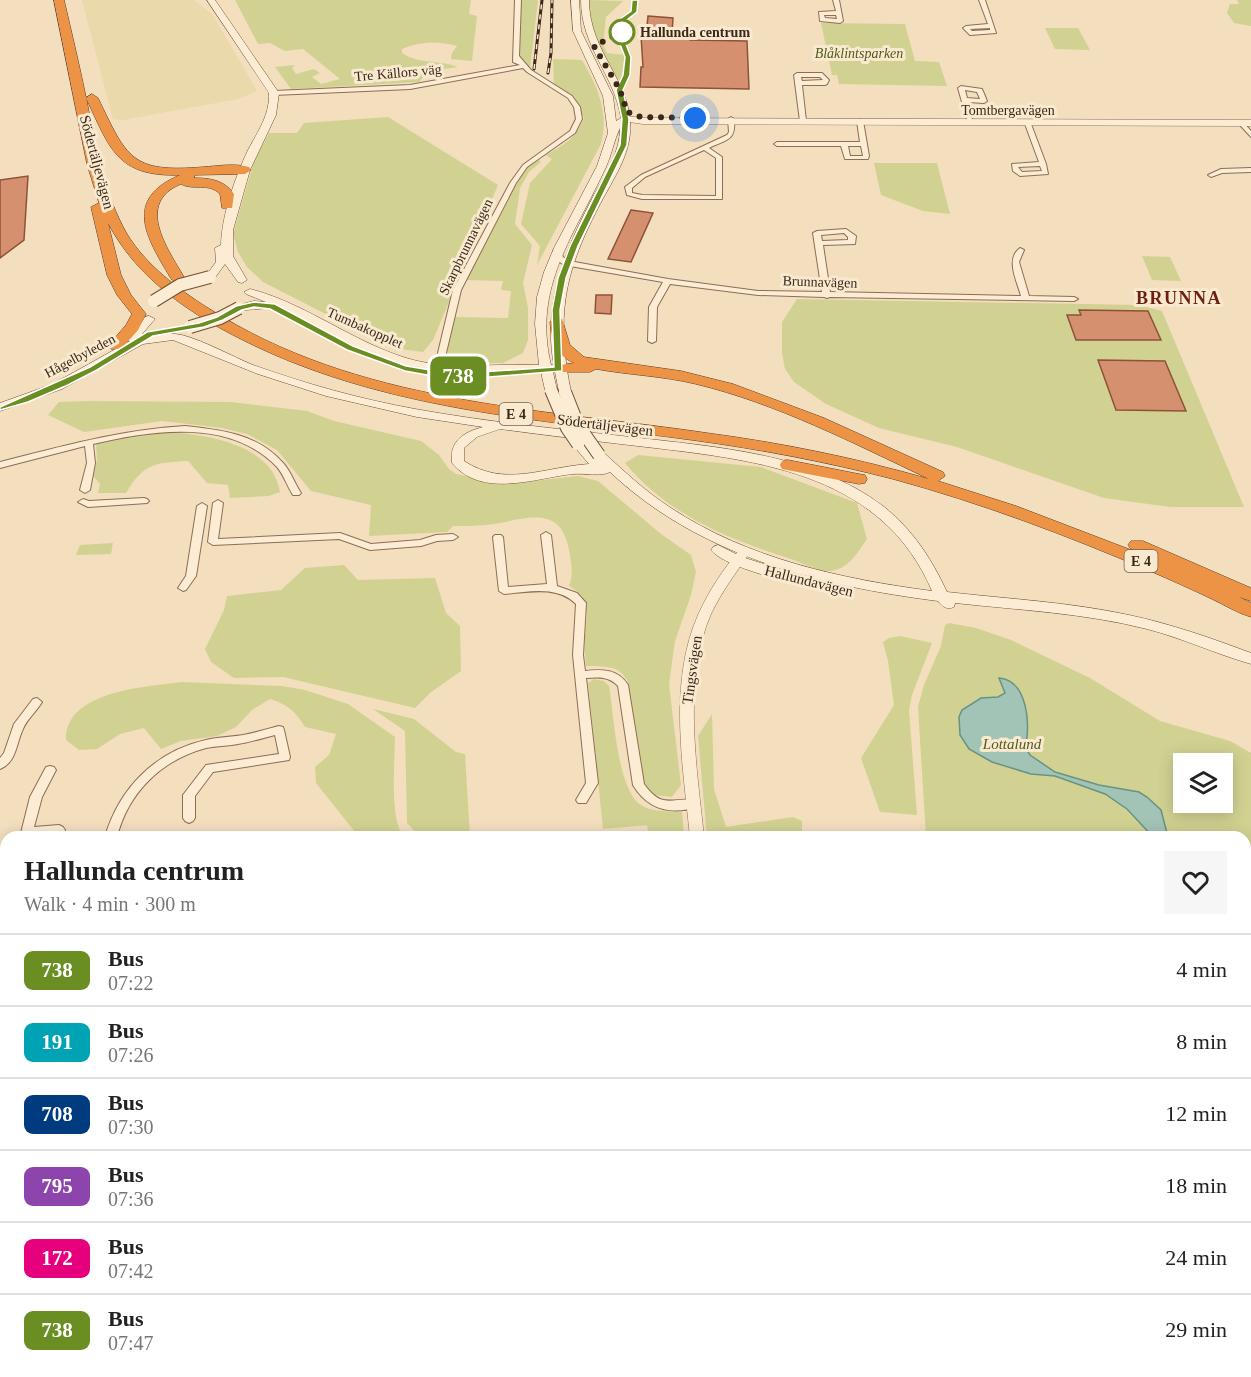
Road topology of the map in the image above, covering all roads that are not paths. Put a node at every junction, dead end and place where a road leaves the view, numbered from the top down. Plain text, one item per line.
1 (59, 0) edge
2 (69, 0) edge
3 (211, 0) edge
4 (518, 0) edge
5 (574, 0) edge
6 (585, 0) edge
7 (836, 0) edge
8 (981, 0) edge
9 (839, 13) dead end
10 (992, 26) dead end
11 (520, 66) junction
12 (603, 81) junction
13 (799, 83) dead end
14 (274, 93) junction
15 (86, 99) junction
16 (964, 100) dead end
17 (624, 104) junction
18 (625, 119) junction
19 (642, 119) junction
20 (731, 120) junction
21 (803, 121) junction
22 (860, 122) junction
23 (971, 123) junction
24 (1241, 123) junction
25 (1251, 123) edge
26 (1028, 124) junction
27 (613, 134) junction
28 (1251, 135) edge
29 (777, 144) dead end
30 (844, 144) junction
31 (864, 144) junction
32 (624, 145) junction
33 (705, 148) junction
34 (93, 160) junction
35 (1043, 164) dead end
36 (239, 170) junction
37 (1251, 170) edge
38 (1211, 175) dead end
39 (154, 197) junction
40 (227, 205) junction
41 (820, 243) dead end
42 (1020, 249) dead end
43 (557, 251) junction
44 (567, 263) junction
45 (549, 269) junction
46 (210, 277) junction
47 (177, 278) junction
48 (242, 280) junction
49 (668, 281) junction
50 (120, 285) junction
51 (827, 296) junction
52 (1026, 299) junction
53 (1074, 299) dead end
54 (246, 301) junction
55 (150, 309) junction
56 (557, 322) junction
57 (539, 325) junction
58 (175, 329) junction
59 (138, 341) junction
60 (652, 341) dead end
61 (116, 346) junction
62 (202, 346) junction
63 (513, 367) junction
64 (617, 367) junction
65 (552, 369) junction
66 (438, 370) junction
67 (500, 375) junction
68 (550, 386) junction
69 (0, 399) edge
70 (0, 407) edge
71 (522, 428) junction
72 (89, 443) junction
73 (578, 444) junction
74 (599, 461) junction
75 (0, 465) edge
76 (788, 465) junction
77 (559, 472) junction
78 (937, 476) junction
79 (85, 490) dead end
80 (296, 493) dead end
81 (144, 501) dead end
82 (82, 502) dead end
83 (219, 503) dead end
84 (202, 506) dead end
85 (1029, 517) junction
86 (546, 535) dead end
87 (453, 537) dead end
88 (498, 537) dead end
89 (919, 552) junction
90 (740, 556) junction
91 (183, 588) dead end
92 (552, 588) junction
93 (884, 588) junction
94 (1251, 595) edge
95 (945, 600) junction
96 (1251, 611) edge
97 (1251, 659) edge
98 (580, 675) junction
99 (37, 702) dead end
100 (0, 765) edge
101 (50, 770) dead end
102 (582, 800) dead end
103 (694, 804) junction
104 (189, 818) dead end
105 (27, 831) edge
106 (112, 831) edge
107 (696, 831) edge

1 - 15 highway, E 4
2 - 15 highway, E 4
3 - 14 main road
4 - 11 street
5 - 12 main road, Hallundavägen
6 - 17 main road, Hallundavägen
7 - 9 street
8 - 10 street
11 - 14 street, Tre Källors väg
11 - 66 street, Skarpbrunnavägen
12 - 18 main road, Hallundavägen
12 - 27 main road, Hallundavägen
13 - 21 street
14 - 36 main road
15 - 34 highway, Södertäljevägen / E 4
15 - 36 highway
15 - 47 highway, E 4
16 - 23 street
17 - 18 main road, Hallundavägen
17 - 19 street
18 - 19 street, Tomtbergavägen
18 - 27 main road, Hallundavägen
18 - 32 main road, Hallundavägen
19 - 20 street, Tomtbergavägen
19 - 32 street
20 - 21 street, Tomtbergavägen
20 - 33 street
21 - 22 street, Tomtbergavägen
22 - 23 street, Tomtbergavägen
22 - 31 street
23 - 26 street, Tomtbergavägen
24 - 25 street, Tomtbergavägen
24 - 26 street, Tomtbergavägen
24 - 28 street
26 - 35 street
27 - 43 main road, Hallundavägen
29 - 30 street
30 - 31 street
30 - 31 street
32 - 44 main road, Hallundavägen
33 - 33 street
34 - 50 highway
34 - 85 highway, Södertäljevägen / E 4
36 - 39 highway
36 - 40 main road
36 - 48 main road
37 - 38 street
39 - 40 highway
39 - 47 highway
40 - 46 main road
41 - 51 street
42 - 52 street
43 - 44 street
43 - 45 main road, Hallundavägen
44 - 45 street, Brunnavägen
44 - 49 street, Brunnavägen
44 - 56 main road, Hallundavägen
45 - 57 main road, Hallundavägen
46 - 48 main road, Hågelbyleden
46 - 55 main road, Hågelbyleden, bridge
47 - 78 highway, E 4
48 - 54 main road
49 - 51 street, Brunnavägen
49 - 60 street
50 - 55 highway
50 - 61 highway
51 - 52 street, Brunnavägen
52 - 53 street, Brunnavägen
54 - 58 main road, Hågelbyleden, bridge
54 - 66 main road, Tumbakopplet
55 - 58 main road
55 - 61 main road, Hågelbyleden
56 - 64 highway
56 - 65 main road, Hallundavägen
57 - 63 main road
57 - 65 main road, Hallundavägen
58 - 59 main road, Hågelbyleden
58 - 62 main road
59 - 62 main road
59 - 70 main road, Hågelbyleden
61 - 69 main road, Hågelbyleden
62 - 71 main road
63 - 65 main road, Tumbakopplet
63 - 66 main road, Tumbakopplet
64 - 65 highway
64 - 78 highway
65 - 67 main road, Tumbakopplet
65 - 68 main road, Hallundavägen
65 - 74 main road, Hallundavägen, bridge
66 - 67 main road, Tumbakopplet
67 - 68 main road, Tumbakopplet
68 - 73 main road, Hallundavägen, bridge
71 - 76 main road
71 - 77 main road
72 - 75 street
72 - 79 street
72 - 80 street
73 - 74 main road, Hallundavägen
73 - 77 main road
74 - 77 main road
74 - 90 main road, Hallundavägen
74 - 90 main road, Hallundavägen
76 - 85 highway
76 - 89 main road
78 - 94 highway, E 4
81 - 82 street
83 - 87 street
84 - 91 street
85 - 96 highway, Södertäljevägen / E 4
86 - 92 street
88 - 92 street
89 - 93 main road
89 - 95 main road
90 - 93 main road, Hallundavägen
90 - 95 main road, Hallundavägen
90 - 103 street, Tingsvägen
92 - 98 street
93 - 95 main road, Hallundavägen
95 - 97 main road, Hallundavägen
98 - 102 street
98 - 103 street
99 - 100 street
101 - 105 street
103 - 107 street, Tingsvägen
104 - 106 street

